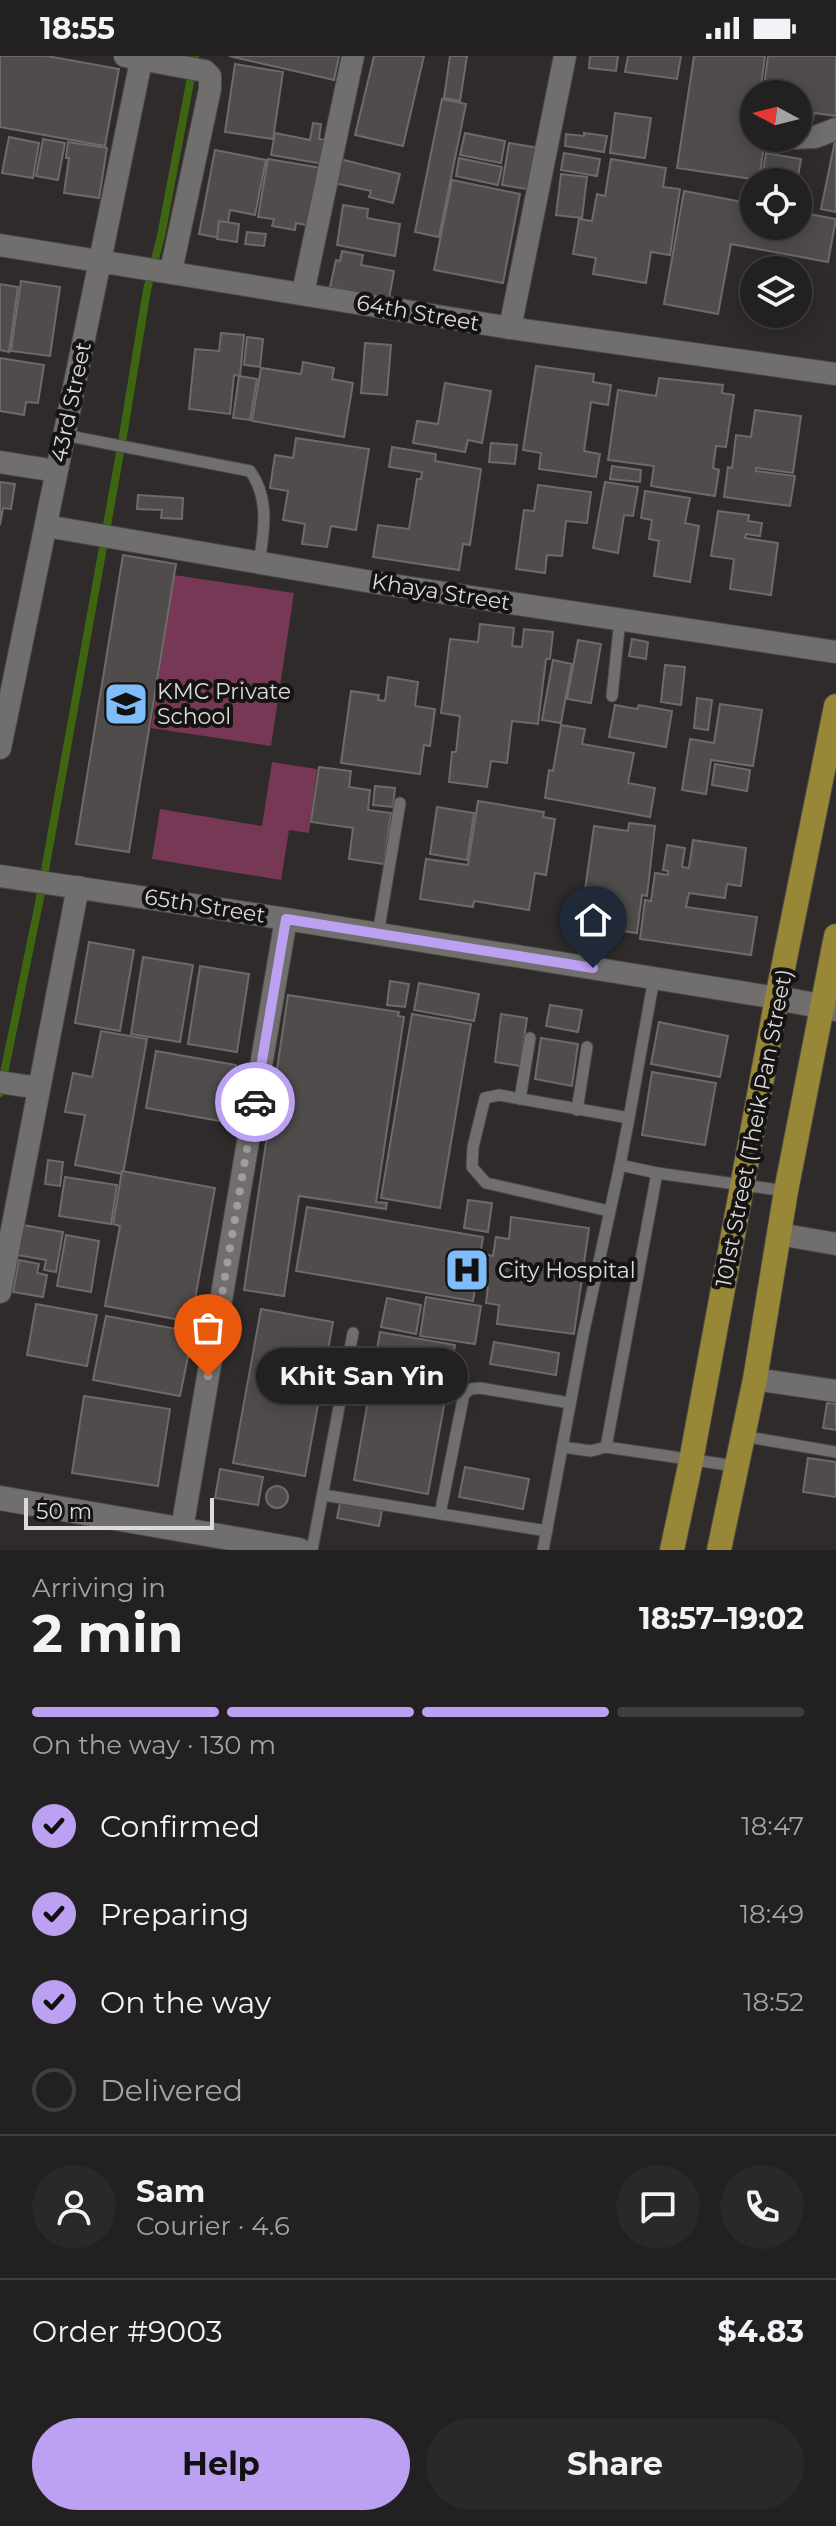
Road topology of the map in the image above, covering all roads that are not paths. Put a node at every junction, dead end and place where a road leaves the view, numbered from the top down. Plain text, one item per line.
1 (353, 56) edge
2 (565, 56) edge
3 (136, 57) edge
4 (836, 129) edge
5 (812, 137) edge
6 (0, 245) edge
7 (101, 260) junction
8 (165, 270) junction
9 (303, 293) junction
10 (510, 328) junction
11 (836, 374) edge
12 (64, 435) junction
13 (0, 462) edge
14 (56, 471) junction
15 (46, 526) junction
16 (259, 563) junction
17 (620, 619) junction
18 (836, 652) edge
19 (8, 669) edge
20 (612, 696) dead end
21 (836, 706) edge
22 (0, 748) edge
23 (400, 803) dead end
24 (0, 876) edge
25 (78, 887) junction
26 (286, 919) junction
27 (378, 934) junction
28 (836, 936) edge
29 (654, 978) junction
30 (777, 998) junction
31 (829, 1008) edge
32 (530, 1038) dead end
33 (587, 1047) dead end
34 (5, 1083) edge
35 (39, 1088) junction
36 (520, 1099) junction
37 (577, 1110) junction
38 (629, 1118) junction
39 (620, 1165) junction
40 (657, 1173) junction
41 (743, 1186) junction
42 (786, 1191) junction
43 (609, 1211) junction
44 (778, 1234) junction
45 (836, 1244) edge
46 (0, 1292) edge
47 (353, 1333) dead end
48 (755, 1379) junction
49 (836, 1391) edge
50 (570, 1403) junction
51 (741, 1436) junction
52 (562, 1447) junction
53 (606, 1447) junction
54 (836, 1452) edge
55 (691, 1461) junction
56 (735, 1466) junction
57 (323, 1495) junction
58 (0, 1498) edge
59 (440, 1514) junction
60 (182, 1529) junction
61 (547, 1531) junction
62 (299, 1550) edge
63 (312, 1550) edge
64 (543, 1550) edge
65 (672, 1550) edge
66 (719, 1550) edge

1 - 9 street
2 - 10 street
3 - 7 street, 43rd Street
3 - 8 street
4 - 5 street
6 - 7 street, 64th Street
7 - 8 street, 64th Street
7 - 12 street, 43rd Street
8 - 9 street, 64th Street
9 - 10 street, 64th Street
10 - 11 street, 64th Street
12 - 14 street, 43rd Street
12 - 16 lane
13 - 14 street
14 - 15 street, 43rd Street
15 - 16 street, Khaya Street
15 - 19 street, 43rd Street
16 - 17 street, Khaya Street
17 - 18 street, Khaya Street
17 - 20 lane
19 - 22 street, 43rd Street
21 - 30 main road, 101st Street (Theik Pan Street)
23 - 27 lane
24 - 25 street, 65th Street
25 - 26 street, 65th Street
25 - 35 street
26 - 27 street, 65th Street
26 - 60 street
27 - 29 street, 65th Street
28 - 31 main road, 101st Street (Theik Pan Street)
29 - 30 street, 65th Street
29 - 38 lane
30 - 31 street, 65th Street
30 - 41 main road, 101st Street (Theik Pan Street)
31 - 42 main road, 101st Street (Theik Pan Street)
32 - 36 lane
33 - 37 lane
34 - 35 street
35 - 46 street
36 - 37 lane
36 - 43 lane
37 - 38 lane
38 - 39 lane
39 - 40 lane
39 - 43 lane
40 - 41 lane
40 - 53 lane
41 - 42 lane
41 - 55 main road, 101st Street (Theik Pan Street)
42 - 44 main road, 101st Street (Theik Pan Street)
43 - 50 lane
44 - 45 street
44 - 48 main road, 101st Street (Theik Pan Street)
47 - 57 lane
48 - 49 street
48 - 51 main road, 101st Street (Theik Pan Street)
50 - 52 lane
50 - 59 lane
51 - 54 lane
51 - 56 main road, 101st Street (Theik Pan Street)
52 - 53 lane
52 - 61 lane
53 - 55 lane
55 - 56 lane
55 - 65 main road, 101st Street (Theik Pan Street)
56 - 66 main road, 101st Street (Theik Pan Street)
57 - 59 lane
57 - 63 lane
58 - 60 street
59 - 61 lane
60 - 62 street
61 - 64 lane

